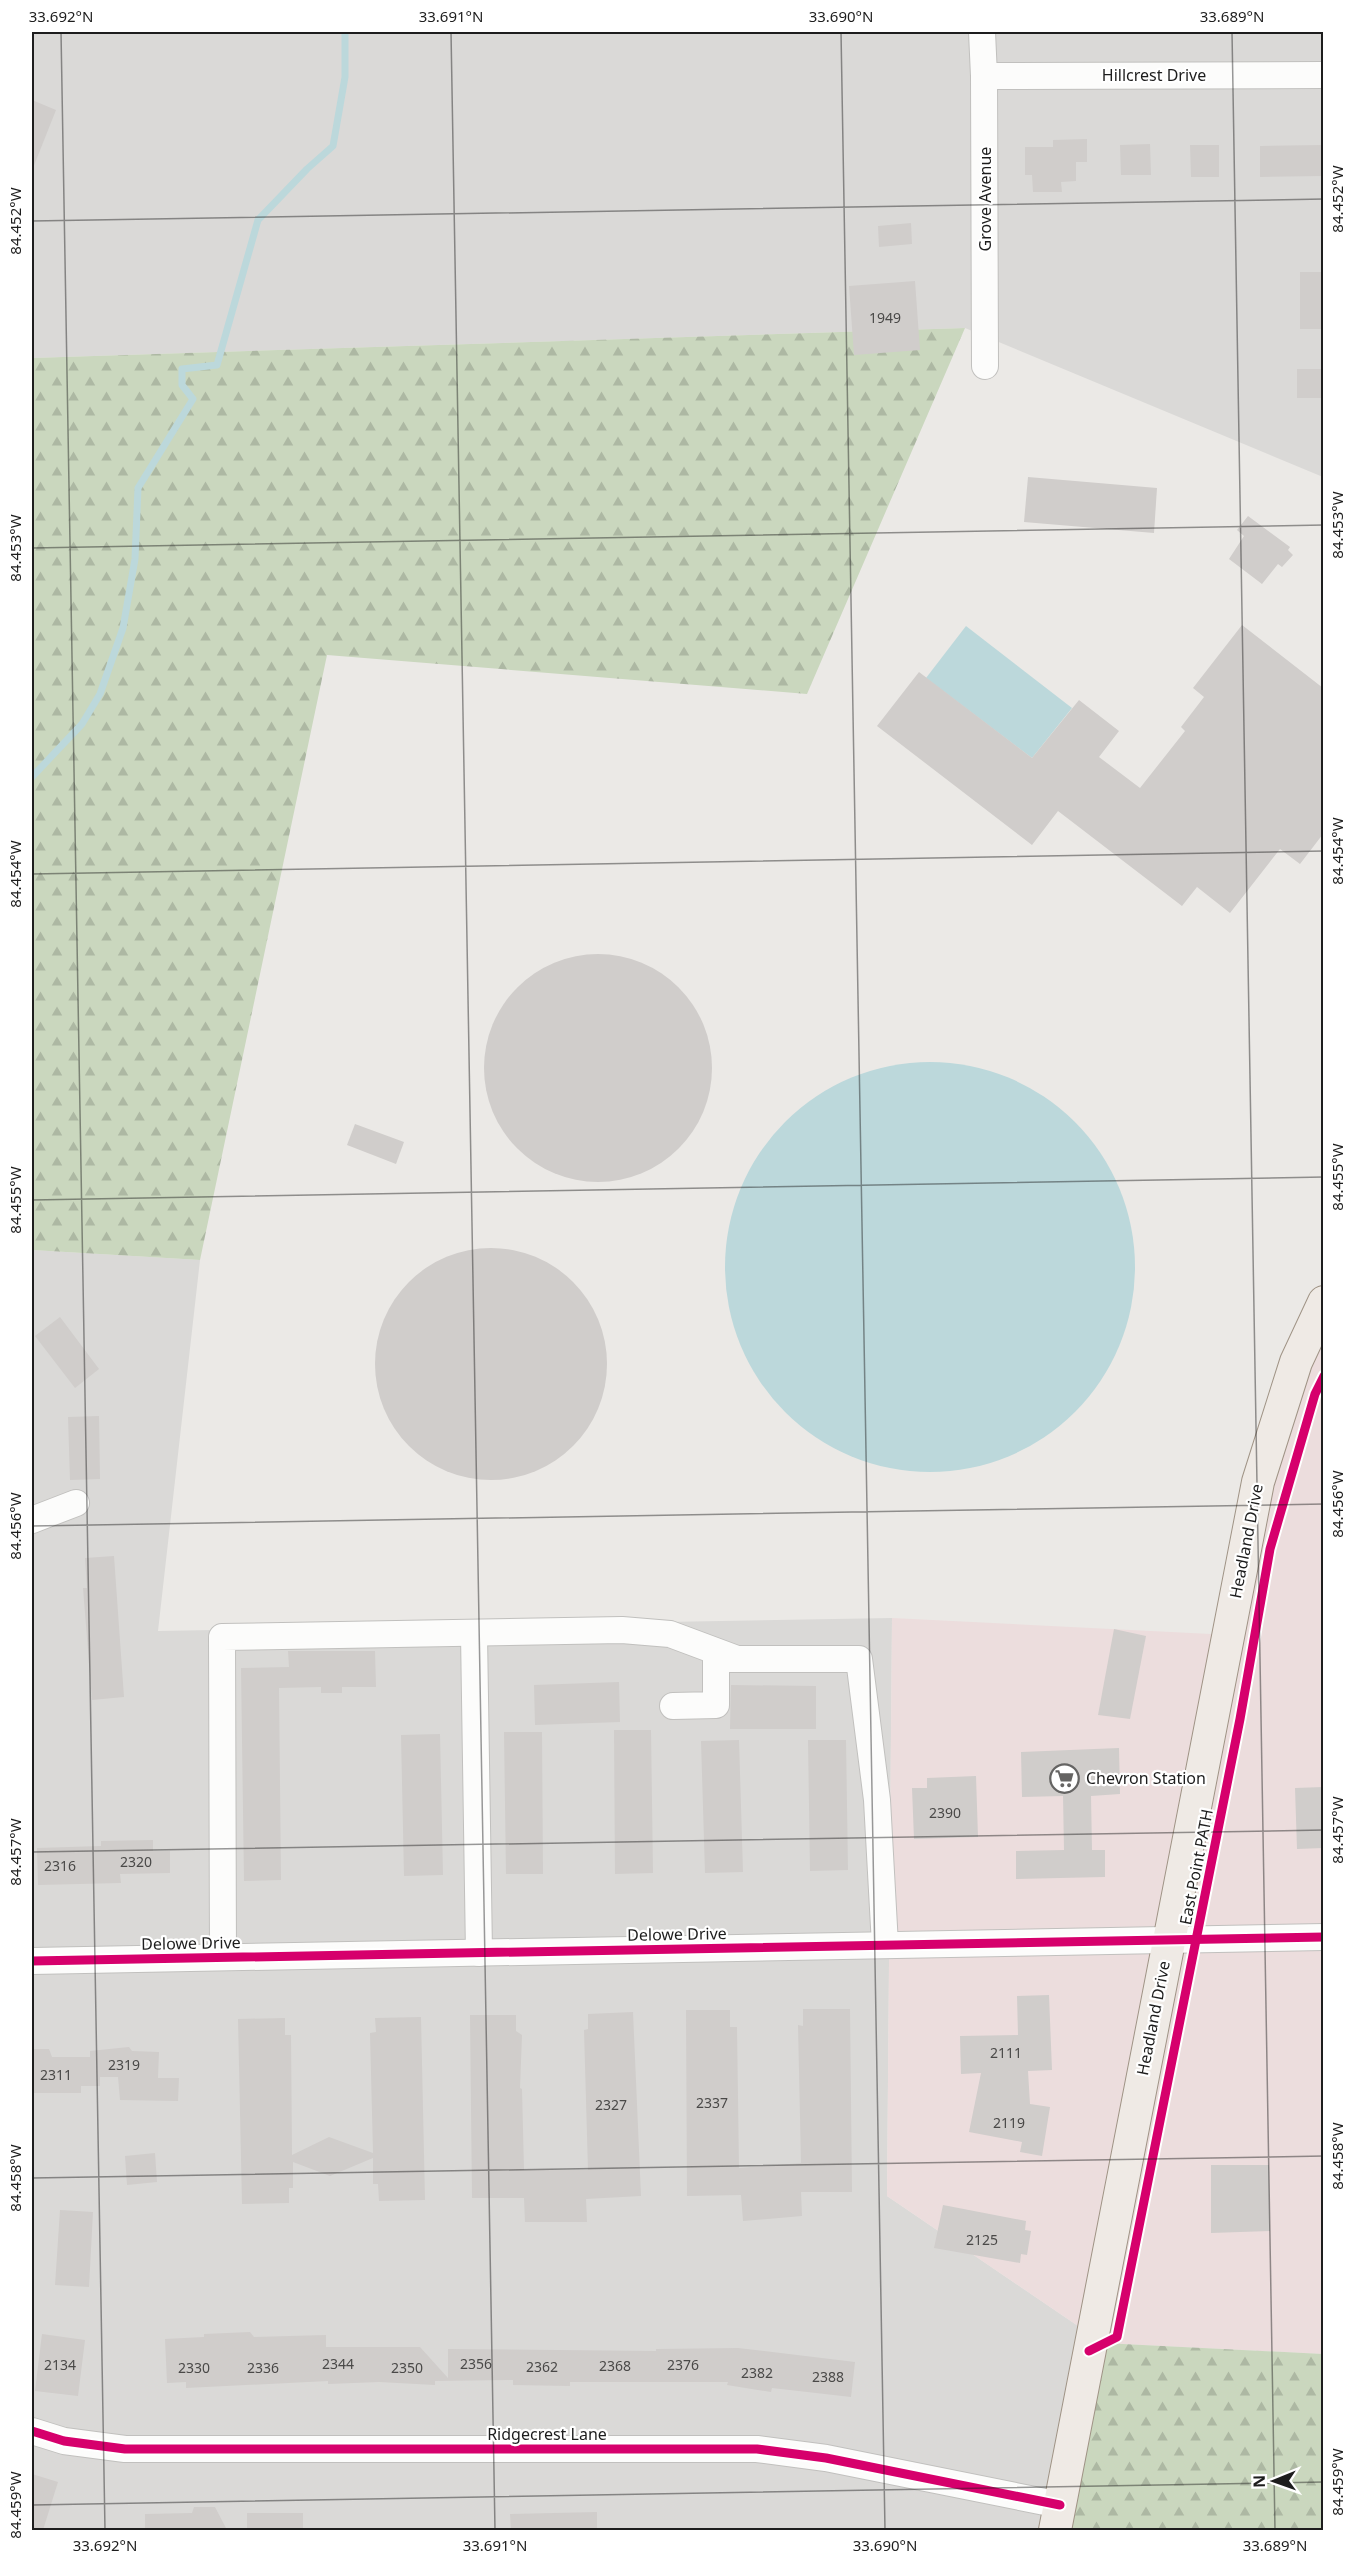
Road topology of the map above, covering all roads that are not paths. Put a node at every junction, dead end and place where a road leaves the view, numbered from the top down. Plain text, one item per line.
1 (982, 32) edge
2 (1323, 75) edge
3 (984, 76) junction
4 (985, 366) dead end
5 (1323, 1302) edge
6 (76, 1503) dead end
7 (32, 1520) edge
8 (474, 1634) junction
9 (737, 1659) junction
10 (673, 1706) dead end
11 (1323, 1937) edge
12 (1168, 1940) junction
13 (885, 1945) junction
14 (479, 1953) junction
15 (223, 1958) junction
16 (32, 1961) edge
17 (32, 2431) edge
18 (1058, 2518) edge

1 - 3 street, Grove Avenue
2 - 3 street, Hillcrest Drive
3 - 4 street, Grove Avenue
5 - 12 main road, Headland Drive
6 - 7 street
8 - 9 street
8 - 14 street
8 - 15 street
9 - 10 street
9 - 13 street
11 - 12 street, Delowe Drive
12 - 13 street, Delowe Drive
12 - 18 main road, Headland Drive
13 - 14 street, Delowe Drive
14 - 15 street, Delowe Drive
15 - 16 street, Delowe Drive
17 - 18 street, Ridgecrest Lane

